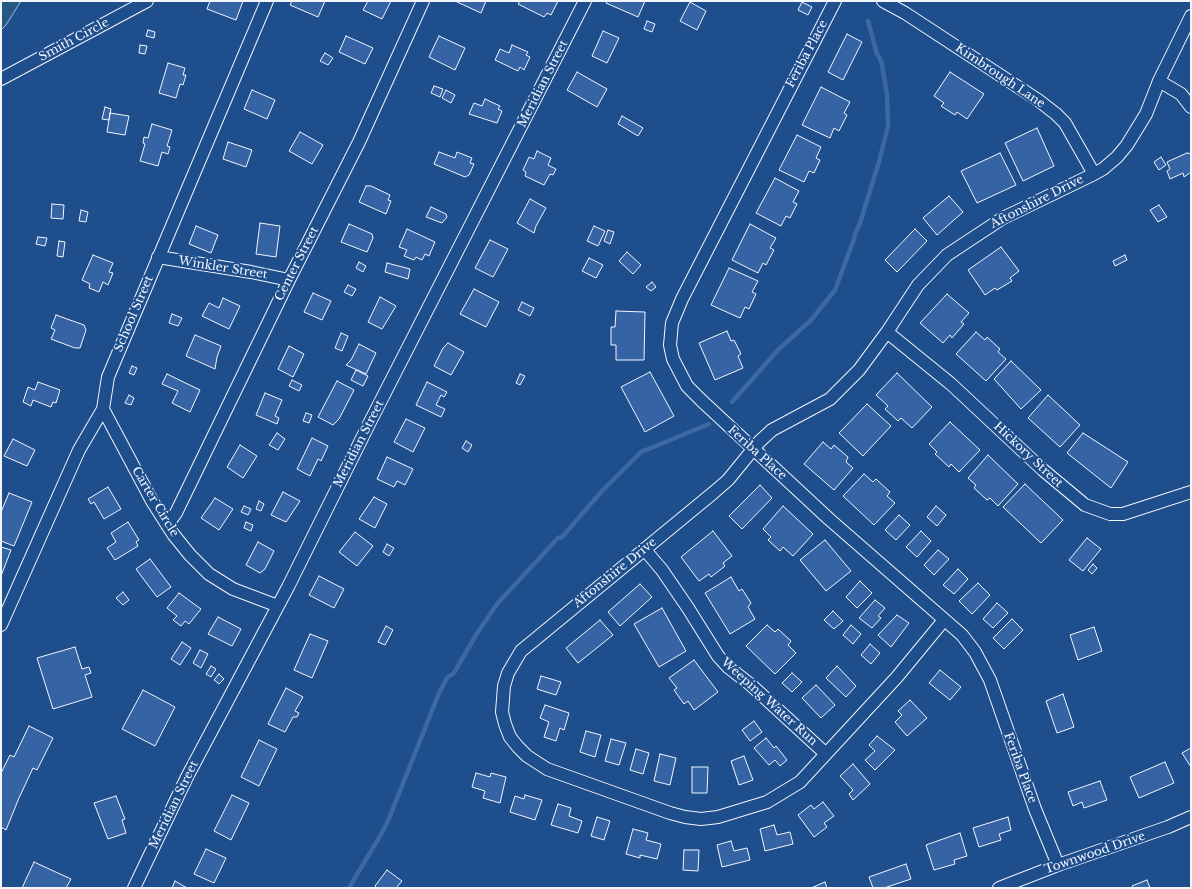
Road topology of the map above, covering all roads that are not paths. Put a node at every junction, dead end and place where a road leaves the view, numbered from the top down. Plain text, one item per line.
1 (147, 1) edge
2 (267, 1) edge
3 (424, 1) edge
4 (585, 1) edge
5 (835, 1) edge
6 (883, 1) edge
7 (1191, 16) edge
8 (1, 78) edge
9 (1159, 81) junction
10 (1191, 107) edge
11 (1094, 174) junction
12 (158, 257) junction
13 (289, 280) junction
14 (887, 332) junction
15 (103, 409) junction
16 (753, 449) junction
17 (1191, 492) edge
18 (167, 525) junction
19 (644, 550) junction
20 (278, 606) junction
21 (944, 620) junction
22 (1, 625) edge
23 (826, 754) junction
24 (1191, 817) edge
25 (1058, 865) junction
26 (134, 888) edge
27 (999, 888) edge

1 - 8 street, Smith Circle
2 - 12 street, School Street
3 - 13 street, Center Street
4 - 20 street, Meridian Street
5 - 16 street, Feriba Place
6 - 11 street, Kimbrough Lane
7 - 9 street, Aftonshire Drive
9 - 10 street
9 - 11 street, Aftonshire Drive
11 - 14 street, Aftonshire Drive
12 - 13 street, Winkler Street
12 - 15 street, School Street
13 - 18 street, Center Street
14 - 16 street, Aftonshire Drive
14 - 17 street, Hickory Street
15 - 18 street, Carter Circle
15 - 22 street, School Street
16 - 19 street, Aftonshire Drive
16 - 21 street, Feriba Place
18 - 20 street, Carter Circle
19 - 23 street, Weeping Water Run
19 - 23 street, Aftonshire Drive
20 - 26 street, Meridian Street
21 - 23 street, Aftonshire Drive
21 - 25 street, Feriba Place
24 - 25 street, Townwood Drive
25 - 27 street, Townwood Drive

